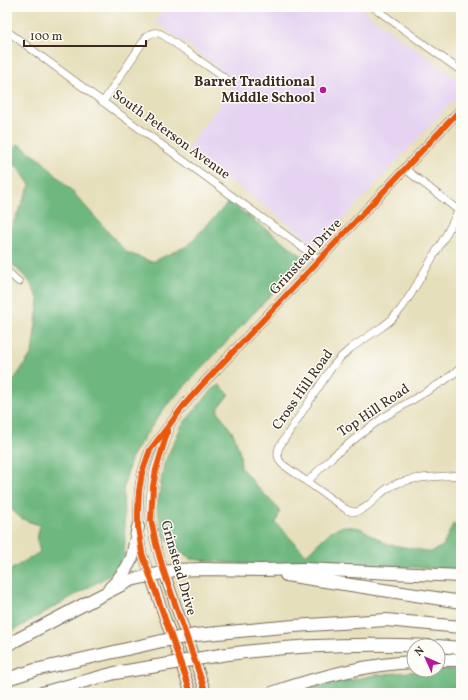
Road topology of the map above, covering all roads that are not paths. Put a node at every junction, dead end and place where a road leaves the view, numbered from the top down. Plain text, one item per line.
1 (373, 7) edge
2 (7, 31) edge
3 (461, 71) edge
4 (232, 84) dead end
5 (103, 102) junction
6 (461, 109) edge
7 (405, 169) junction
8 (460, 208) edge
9 (320, 260) junction
10 (7, 271) edge
11 (19, 282) dead end
12 (461, 368) edge
13 (170, 424) junction
14 (461, 475) edge
15 (307, 482) junction
16 (138, 527) junction
17 (261, 570) junction
18 (164, 572) junction
19 (150, 575) junction
20 (461, 576) edge
21 (105, 593) junction
22 (461, 602) edge
23 (461, 627) edge
24 (7, 646) edge
25 (406, 646) edge
26 (446, 647) edge
27 (461, 648) edge
28 (446, 660) edge
29 (461, 660) edge
30 (406, 663) edge
31 (7, 679) edge
32 (42, 693) edge
33 (191, 693) edge
34 (206, 693) edge
35 (272, 693) edge

1 - 3 street
2 - 5 street, South Peterson Avenue
4 - 5 street
5 - 9 street, South Peterson Avenue
6 - 7 street, Grinstead Drive
7 - 8 street, Cross Hill Road
7 - 9 street, Grinstead Drive
8 - 15 street, Cross Hill Road
9 - 13 street, Grinstead Drive
10 - 11 street
12 - 15 street, Top Hill Road
13 - 16 street, Grinstead Drive
13 - 18 street, Grinstead Drive
14 - 15 street, Cross Hill Road
16 - 19 street, Grinstead Drive
16 - 21 highway
17 - 18 highway
17 - 20 highway
17 - 22 highway
18 - 19 highway
18 - 34 main road, Grinstead Drive
19 - 21 highway
19 - 33 main road, Grinstead Drive
21 - 24 highway
23 - 31 highway, bridge
25 - 32 highway, bridge
26 - 27 highway
28 - 29 highway
30 - 35 highway

